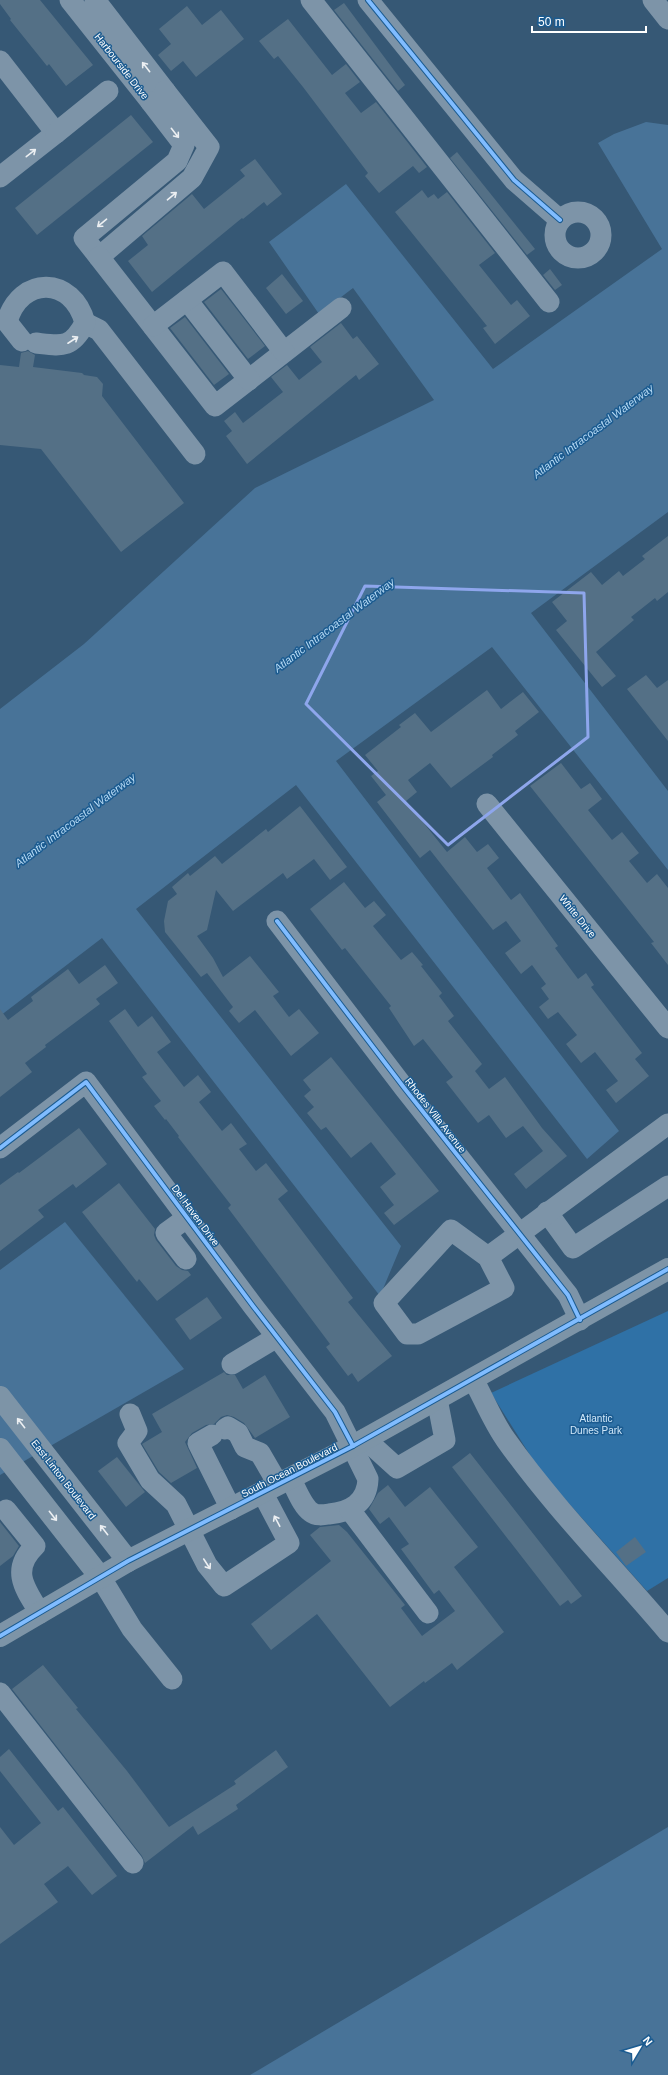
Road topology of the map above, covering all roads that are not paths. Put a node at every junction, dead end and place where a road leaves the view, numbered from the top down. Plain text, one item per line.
1 (70, 0) edge
2 (95, 0) edge
3 (311, 0) edge
4 (368, 0) edge
5 (653, 0) edge
6 (668, 19) edge
7 (0, 61) edge
8 (108, 92) dead end
9 (158, 97) junction
10 (56, 133) junction
11 (0, 177) edge
12 (136, 194) junction
13 (151, 213) junction
14 (560, 220) dead end
15 (99, 258) junction
16 (187, 300) junction
17 (549, 302) dead end
18 (341, 308) dead end
19 (3, 323) edge
20 (86, 323) junction
21 (153, 326) junction
22 (284, 352) junction
23 (249, 380) junction
24 (195, 454) dead end
25 (487, 804) dead end
26 (277, 921) dead end
27 (668, 1028) edge
28 (668, 1124) edge
29 (0, 1148) edge
30 (668, 1186) edge
31 (547, 1212) junction
32 (188, 1217) junction
33 (519, 1233) junction
34 (488, 1257) junction
35 (186, 1259) dead end
36 (668, 1269) edge
37 (580, 1320) junction
38 (277, 1337) junction
39 (232, 1364) dead end
40 (473, 1379) junction
41 (0, 1397) edge
42 (437, 1399) junction
43 (130, 1414) dead end
44 (359, 1443) junction
45 (0, 1449) edge
46 (277, 1485) junction
47 (231, 1509) junction
48 (6, 1510) dead end
49 (350, 1510) junction
50 (188, 1530) junction
51 (128, 1561) junction
52 (101, 1578) junction
53 (40, 1613) junction
54 (428, 1613) dead end
55 (668, 1632) edge
56 (0, 1636) edge
57 (172, 1679) dead end
58 (0, 1693) edge
59 (133, 1863) dead end

1 - 9 street, Harbourside Drive
9 -> 2 street, Harbourside Drive
3 - 17 street
4 - 14 street
5 - 6 street
7 - 10 street
8 - 10 street
9 -> 12 street
13 -> 9 street
11 -> 10 street
12 - 13 street
12 -> 15 street
13 - 15 street
15 - 21 street
16 - 21 street
16 - 22 street
16 - 23 street
18 - 22 street
19 -> 20 street
19 - 20 street
20 - 24 street
21 - 23 street
22 - 23 street
25 - 27 street, White Drive
26 - 33 street, Rhodes Villa Avenue
28 - 31 street
29 - 32 street, Del Haven Drive
30 - 31 street
31 - 33 street
32 - 35 street
32 - 38 street, Del Haven Drive
33 - 34 street
33 - 37 street, Rhodes Villa Avenue
34 - 34 street
36 - 37 main road, South Ocean Boulevard
37 - 40 main road, South Ocean Boulevard
38 - 39 street
38 - 44 street, Del Haven Drive
40 - 42 main road, South Ocean Boulevard
40 - 55 street
51 -> 41 main road, East Linton Boulevard
42 - 44 main road, South Ocean Boulevard
42 - 44 street
43 - 50 street
44 - 46 main road, South Ocean Boulevard
44 - 49 street, Del Haven Drive
45 -> 52 main road
46 - 47 main road, South Ocean Boulevard
46 - 47 street
46 - 49 street
50 -> 46 street
47 - 50 main road, South Ocean Boulevard
48 - 53 street
49 - 54 street
50 - 51 main road, South Ocean Boulevard
51 - 52 main road, South Ocean Boulevard
52 - 53 main road, South Ocean Boulevard
52 - 57 street
53 - 56 main road, South Ocean Boulevard
58 - 59 street

